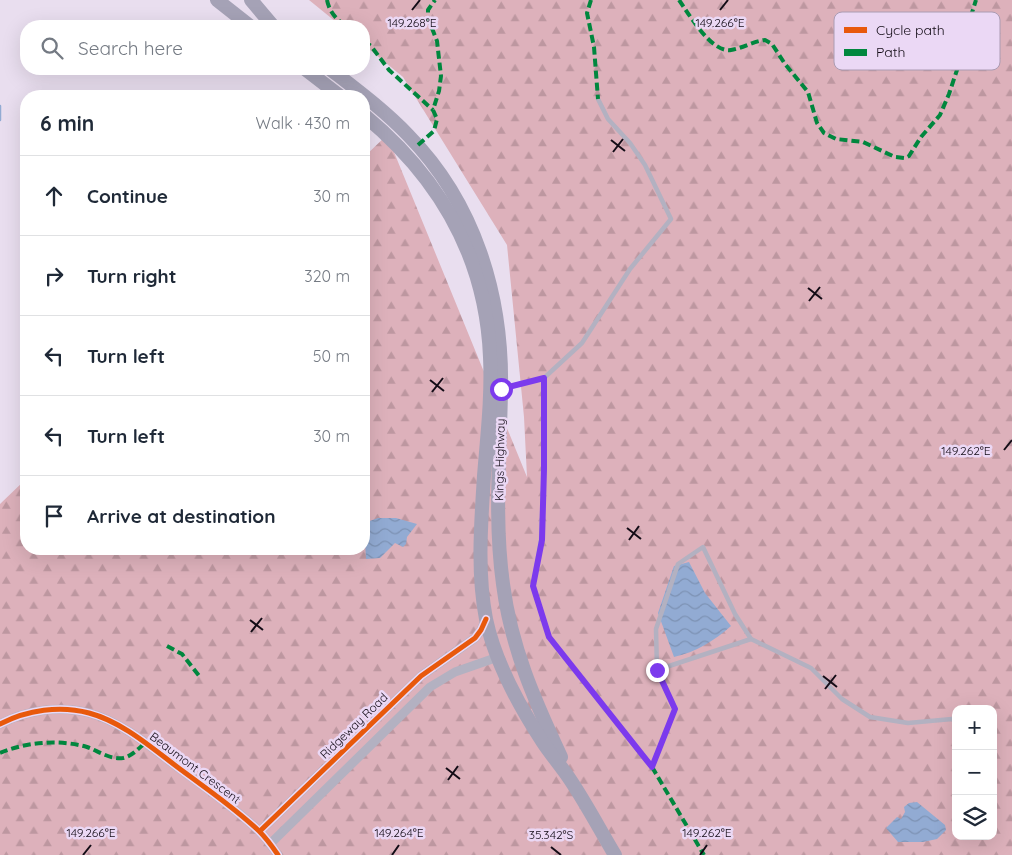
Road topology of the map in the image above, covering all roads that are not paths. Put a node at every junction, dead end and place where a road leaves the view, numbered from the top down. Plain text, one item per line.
1 (217, 0) edge
2 (241, 0) edge
3 (251, 0) edge
4 (259, 0) edge
5 (242, 20) edge
6 (256, 20) edge
7 (268, 20) edge
8 (276, 20) edge
9 (313, 75) edge
10 (318, 75) edge
11 (338, 75) edge
12 (333, 90) edge
13 (335, 90) edge
14 (356, 90) edge
15 (598, 99) dead end
16 (370, 101) edge
17 (370, 121) edge
18 (544, 378) junction
19 (501, 389) junction
20 (503, 583) junction
21 (486, 620) junction
22 (751, 639) junction
23 (498, 657) junction
24 (657, 670) junction
25 (952, 719) edge
26 (0, 724) edge
27 (571, 780) junction
28 (260, 831) junction
29 (270, 844) junction
30 (278, 855) edge
31 (615, 855) edge

1 - 5 highway
2 - 6 highway
3 - 7 highway
4 - 8 highway
9 - 12 highway
10 - 13 highway
11 - 14 highway, Kings Highway
15 - 18 lane
16 - 19 highway, Kings Highway
17 - 21 highway, Kings Highway
18 - 19 lane
18 - 24 lane
19 - 20 highway, Kings Highway
20 - 23 highway
20 - 27 highway, Kings Highway
21 - 23 highway, Kings Highway
21 - 28 street, Ridgeway Road
22 - 24 lane
22 - 24 lane
22 - 25 lane
23 - 27 highway, Kings Highway
23 - 29 street, Ridgeway Road
26 - 28 street, Beaumont Crescent
27 - 31 highway, Kings Highway
28 - 29 street
29 - 30 street

